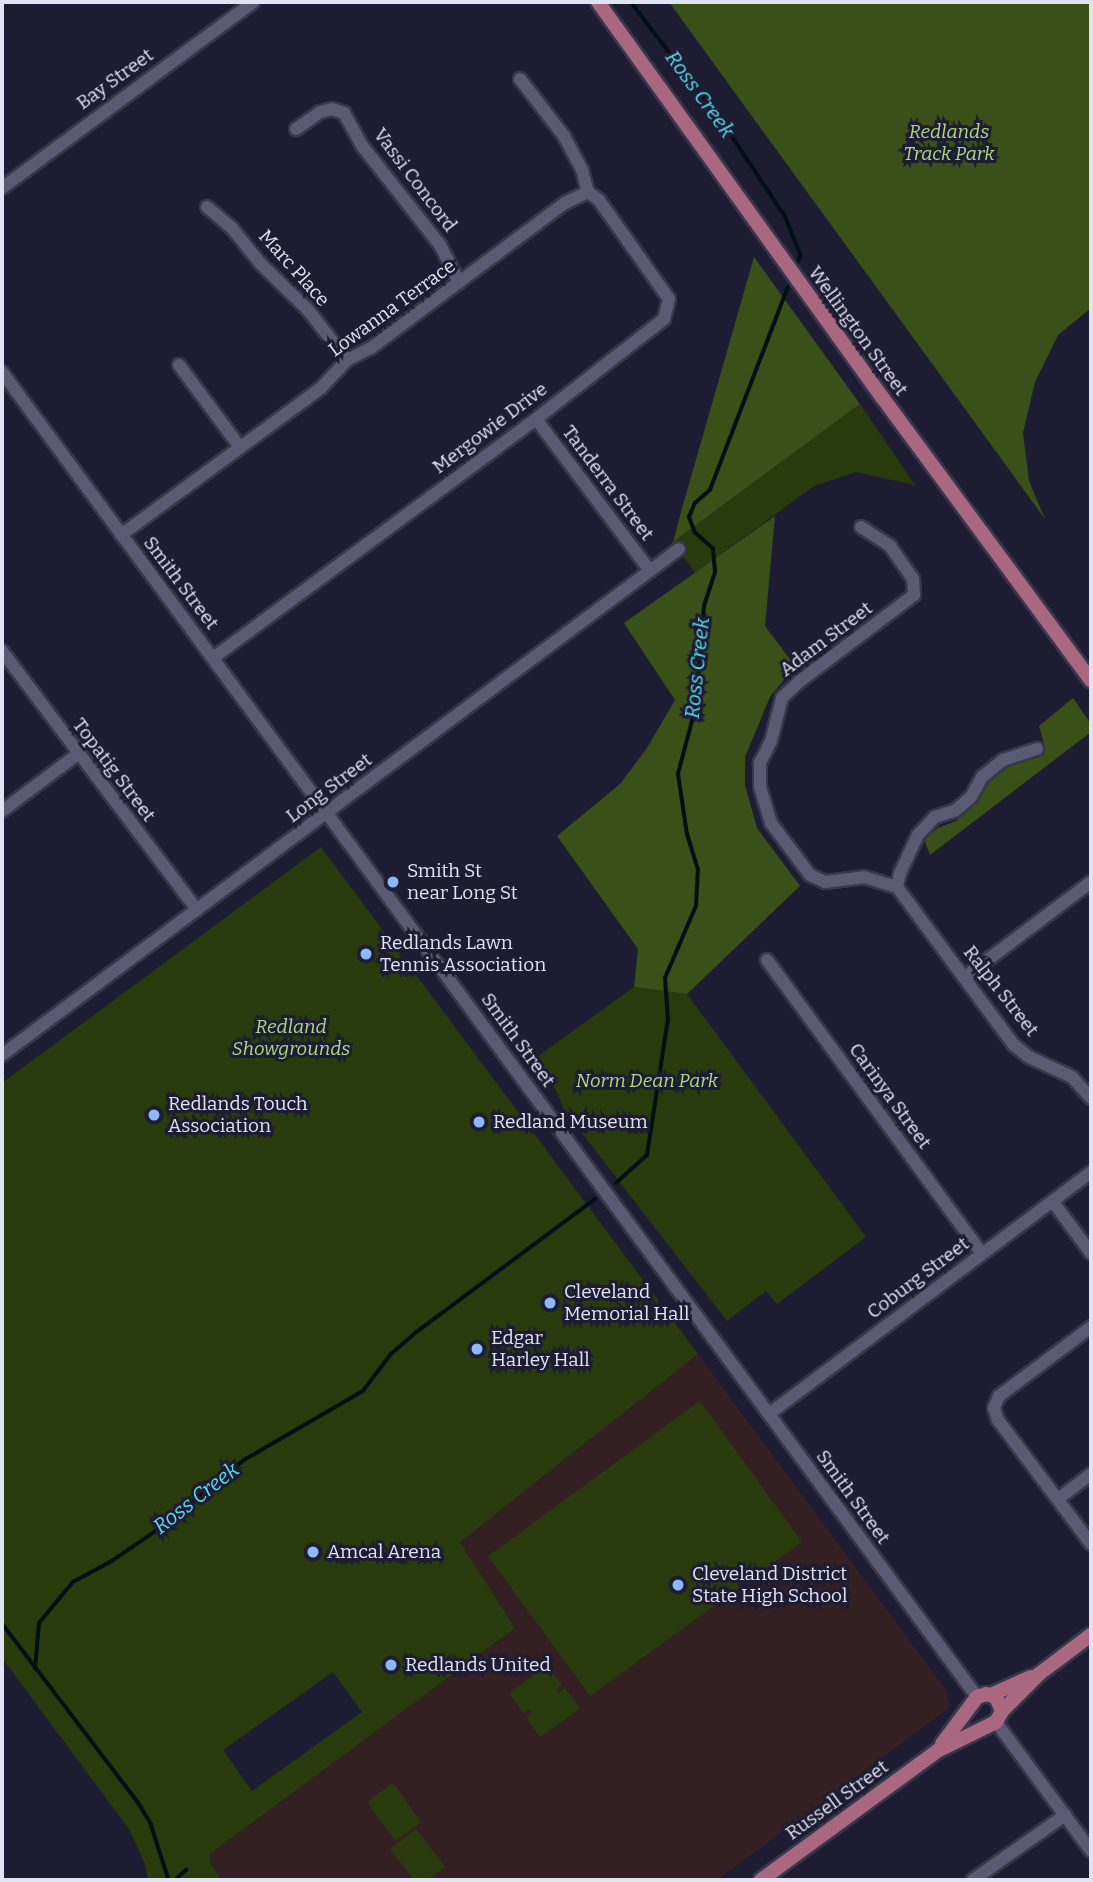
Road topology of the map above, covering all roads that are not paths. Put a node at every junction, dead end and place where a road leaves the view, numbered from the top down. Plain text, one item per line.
1 (253, 2) edge
2 (598, 2) edge
3 (520, 79) dead end
4 (296, 129) dead end
5 (2, 188) edge
6 (589, 192) junction
7 (207, 207) dead end
8 (459, 282) junction
9 (347, 360) junction
10 (179, 365) dead end
11 (2, 372) edge
12 (536, 419) junction
13 (240, 447) junction
14 (861, 527) dead end
15 (121, 535) junction
16 (679, 549) dead end
17 (650, 571) junction
18 (2, 651) edge
19 (213, 658) junction
20 (1091, 680) edge
21 (1037, 749) dead end
22 (78, 754) junction
23 (2, 811) edge
24 (328, 813) junction
25 (1091, 882) edge
26 (897, 887) junction
27 (197, 910) junction
28 (766, 960) dead end
29 (965, 977) junction
30 (2, 1055) edge
31 (1091, 1098) edge
32 (1091, 1172) edge
33 (1053, 1202) junction
34 (1091, 1253) edge
35 (982, 1254) junction
36 (1091, 1327) edge
37 (769, 1415) junction
38 (1091, 1474) edge
39 (1058, 1499) junction
40 (1091, 1544) edge
41 (1091, 1635) edge
42 (1039, 1674) junction
43 (980, 1700) junction
44 (994, 1720) junction
45 (937, 1751) junction
46 (1065, 1815) junction
47 (1091, 1850) edge
48 (761, 1880) edge
49 (973, 1880) edge

1 - 5 street, Bay Street
2 - 20 main road, Wellington Street
3 - 6 street
4 - 8 street, Vassi Concord
6 - 8 street, Lowanna Terrace
6 - 12 street, Mergowie Drive
7 - 9 street, Marc Place
8 - 9 street, Lowanna Terrace
9 - 13 street, Lowanna Terrace
10 - 13 street
11 - 15 street, Smith Street
12 - 17 street, Tanderra Street
12 - 19 street, Mergowie Drive
13 - 15 street, Lowanna Terrace
14 - 26 street, Adam Street
15 - 19 street, Smith Street
16 - 17 street, Long Street
17 - 24 street, Long Street
18 - 22 street, Topatig Street
19 - 24 street, Smith Street
21 - 26 street
22 - 23 street
22 - 27 street, Topatig Street
24 - 27 street, Long Street
24 - 37 street, Smith Street
25 - 29 street
26 - 29 street, Ralph Street
27 - 30 street, Long Street
28 - 35 street, Carinya Street
29 - 31 street, Ralph Street
32 - 33 street, Coburg Street
33 - 34 street
33 - 35 street, Coburg Street
35 - 37 street, Coburg Street
36 - 39 street
37 - 43 street, Smith Street
38 - 39 street
39 - 40 street
41 - 42 main road, Russell Street
42 - 43 main road, Russell Street
42 - 44 main road, Russell Street
43 - 44 main road
43 - 44 main road
43 - 45 main road, Russell Street
44 - 45 main road, Russell Street
44 - 46 street
45 - 48 main road, Russell Street
46 - 47 street
46 - 49 street

